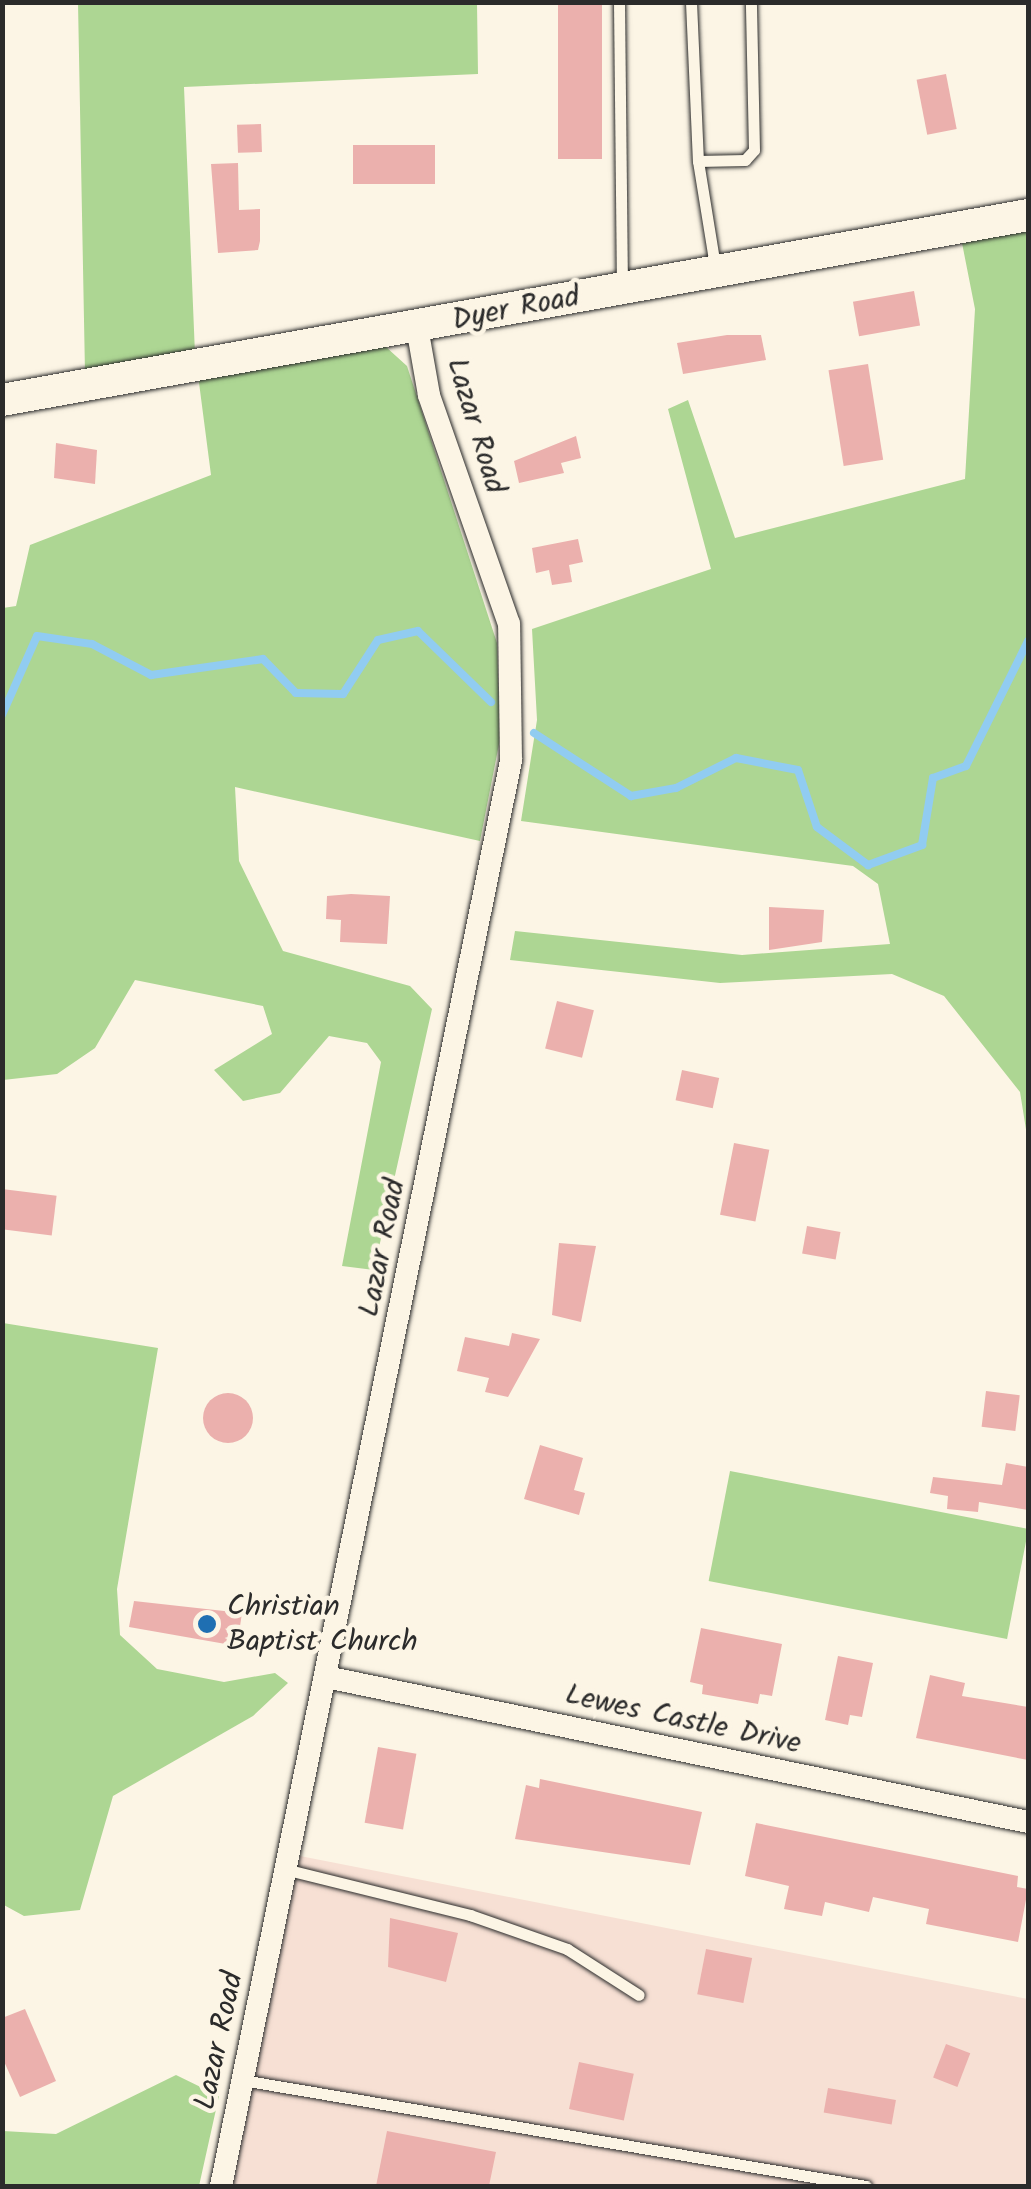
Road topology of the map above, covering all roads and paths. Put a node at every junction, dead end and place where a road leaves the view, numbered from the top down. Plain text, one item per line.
1 (619, 2) edge
2 (692, 2) edge
3 (751, 2) edge
4 (698, 162) junction
5 (1028, 215) edge
6 (716, 270) junction
7 (622, 289) junction
8 (416, 328) junction
9 (2, 400) edge
10 (326, 1678) junction
11 (1028, 1822) edge
12 (284, 1869) junction
13 (639, 1995) dead end
14 (242, 2080) junction
15 (220, 2186) edge
16 (866, 2186) edge

1 - 7 lane
2 - 4 lane
3 - 4 lane
4 - 6 lane
5 - 6 street, Dyer Road
6 - 7 street, Dyer Road
7 - 8 street, Dyer Road
8 - 9 street, Dyer Road
8 - 10 street, Lazar Road
10 - 11 street, Lewes Castle Drive
10 - 12 street, Lazar Road
12 - 13 lane
12 - 14 street, Lazar Road
14 - 15 street, Lazar Road
14 - 16 lane

